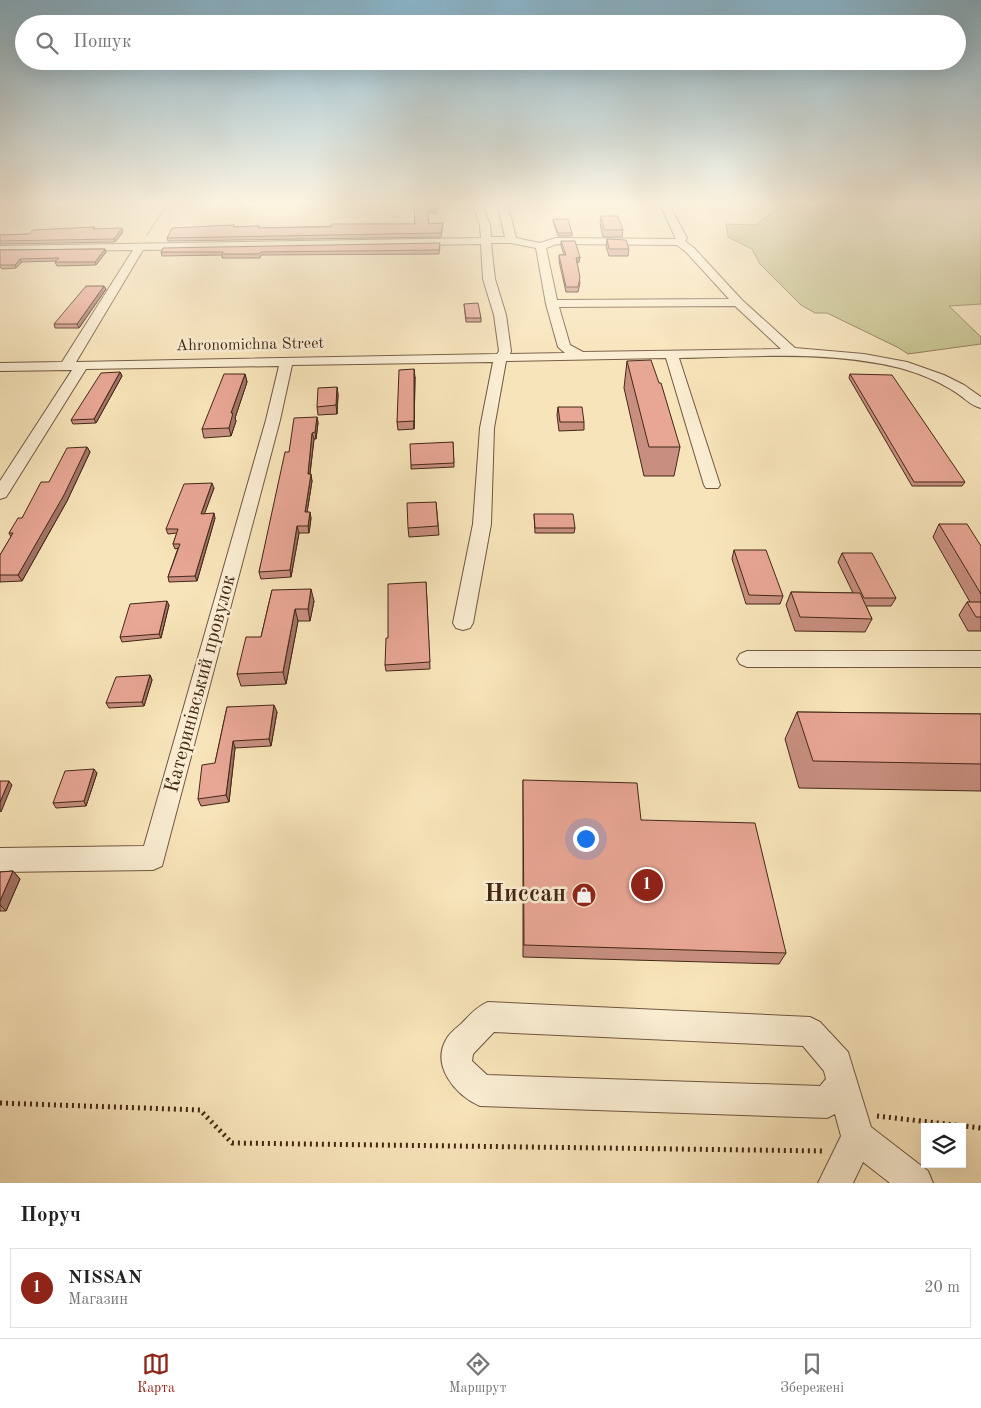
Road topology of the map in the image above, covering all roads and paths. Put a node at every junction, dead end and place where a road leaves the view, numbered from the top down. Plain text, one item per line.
1 (133, 257) edge
2 (487, 257) edge
3 (543, 257) edge
4 (697, 257) edge
5 (738, 302) junction
6 (552, 304) junction
7 (793, 353) junction
8 (672, 356) junction
9 (583, 357) junction
10 (500, 358) junction
11 (286, 363) junction
12 (67, 365) junction
13 (82, 365) junction
14 (0, 367) edge
15 (981, 404) edge
16 (712, 485) dead end
17 (0, 494) edge
18 (463, 623) dead end
19 (981, 659) edge
20 (747, 660) dead end
21 (0, 860) edge
22 (842, 1083) junction
23 (0, 1103) edge
24 (981, 1128) edge
25 (848, 1137) junction
26 (835, 1183) edge
27 (916, 1183) edge

1 - 12 street
2 - 10 street
3 - 6 street
4 - 5 street
5 - 6 street
5 - 7 street
6 - 9 street
7 - 8 street
7 - 15 street
8 - 9 street
8 - 16 street
9 - 10 street
10 - 11 street, Ahronomichna Street
10 - 18 street
11 - 13 street, Ahronomichna Street
11 - 21 street, Катеринівський провулок
12 - 13 street, Ahronomichna Street
12 - 14 street, Ahronomichna Street
13 - 17 street
19 - 20 street
22 - 22 street
22 - 25 street
23 - 25 path
24 - 25 path
25 - 26 street
25 - 27 street

